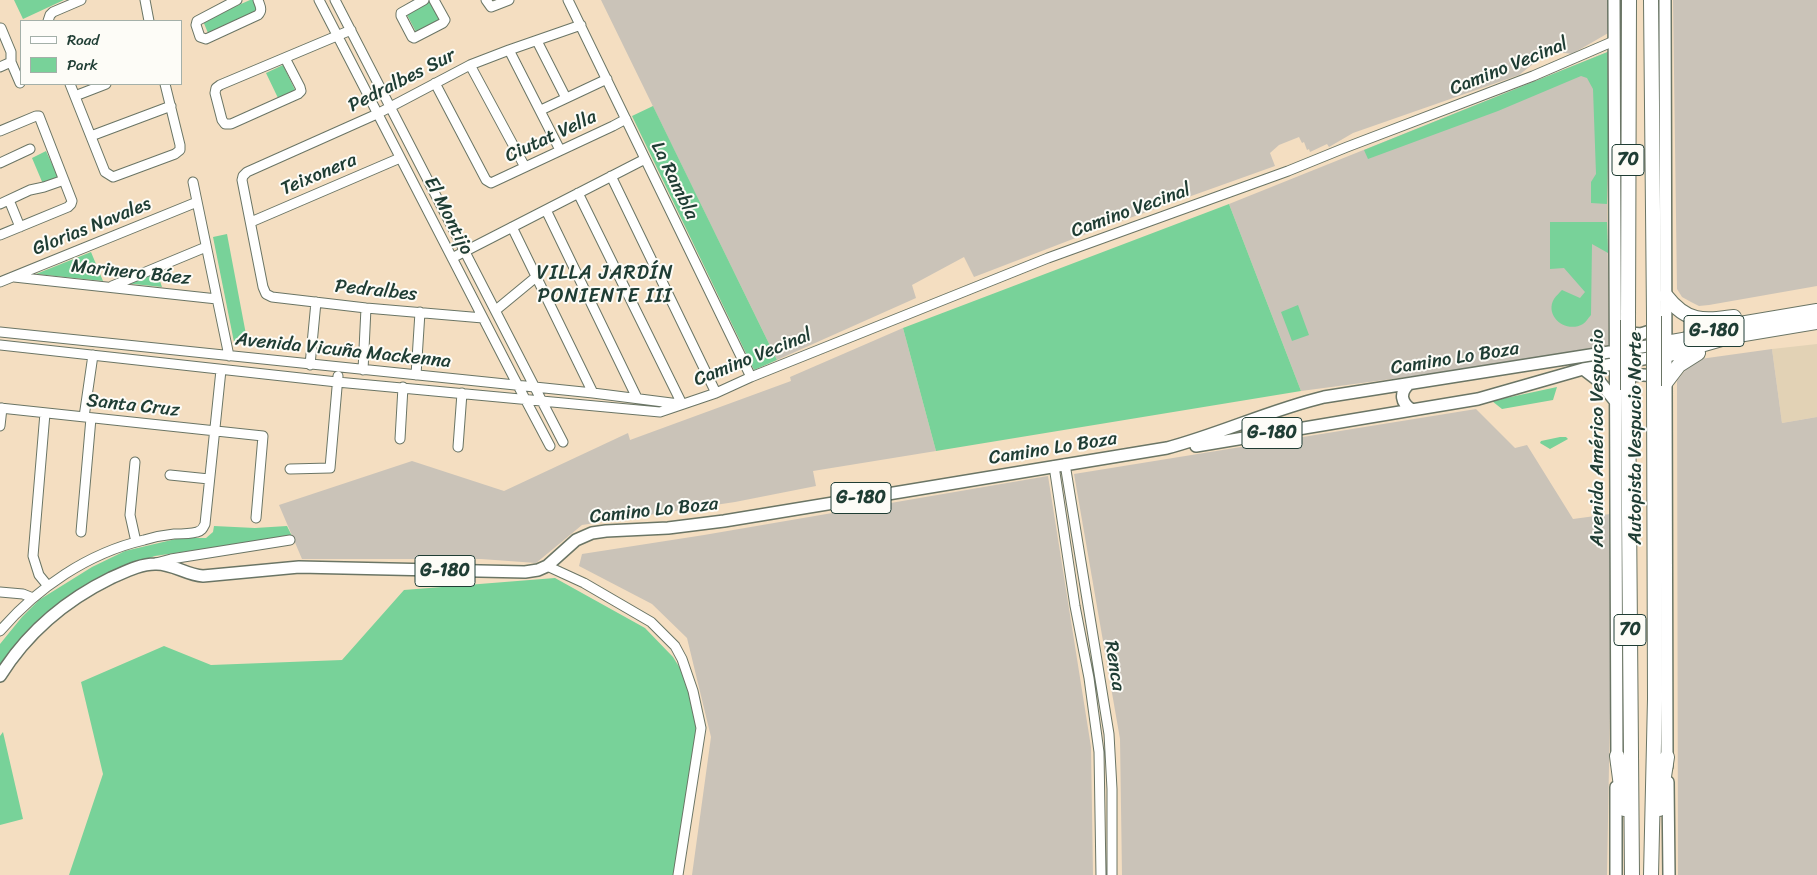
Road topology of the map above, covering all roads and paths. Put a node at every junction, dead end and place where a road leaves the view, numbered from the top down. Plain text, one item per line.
1 (81, 0) edge
2 (145, 0) edge
3 (237, 0) edge
4 (258, 0) edge
5 (424, 0) edge
6 (434, 0) edge
7 (486, 0) edge
8 (509, 0) edge
9 (568, 0) edge
10 (1614, 0) edge
11 (1629, 0) edge
12 (1650, 0) edge
13 (1665, 0) edge
14 (338, 1) edge
15 (321, 3) edge
16 (48, 20) edge
17 (149, 20) edge
18 (581, 25) junction
19 (2, 28) dead end
20 (351, 30) junction
21 (337, 36) junction
22 (537, 41) junction
23 (1614, 41) junction
24 (509, 50) junction
25 (285, 58) junction
26 (11, 62) junction
27 (470, 66) junction
28 (0, 67) edge
29 (607, 79) junction
30 (20, 83) edge
31 (435, 83) junction
32 (70, 85) edge
33 (103, 85) edge
34 (165, 85) edge
35 (75, 96) junction
36 (566, 98) junction
37 (171, 106) junction
38 (391, 106) junction
39 (541, 110) junction
40 (378, 114) junction
41 (626, 118) junction
42 (0, 132) edge
43 (90, 136) junction
44 (30, 150) dead end
45 (560, 150) junction
46 (400, 158) junction
47 (646, 159) junction
48 (0, 163) edge
49 (525, 167) junction
50 (611, 176) junction
51 (64, 180) junction
52 (193, 182) dead end
53 (578, 193) junction
54 (4, 202) edge
55 (197, 202) junction
56 (546, 210) junction
57 (251, 222) junction
58 (20, 227) junction
59 (512, 227) junction
60 (0, 236) edge
61 (206, 247) junction
62 (465, 251) junction
63 (452, 258) junction
64 (12, 277) junction
65 (536, 277) junction
66 (0, 282) edge
67 (109, 287) junction
68 (1666, 296) junction
69 (217, 299) junction
70 (316, 302) junction
71 (366, 308) junction
72 (496, 310) junction
73 (1817, 311) edge
74 (420, 312) junction
75 (483, 318) junction
76 (1762, 320) junction
77 (1817, 322) edge
78 (1666, 325) junction
79 (1615, 329) junction
80 (0, 332) edge
81 (1722, 339) junction
82 (0, 345) edge
83 (162, 349) junction
84 (1666, 349) junction
85 (1615, 350) junction
86 (92, 355) junction
87 (229, 356) junction
88 (261, 360) junction
89 (160, 362) junction
90 (1615, 364) junction
91 (310, 365) junction
92 (338, 368) junction
93 (1583, 369) junction
94 (221, 370) junction
95 (363, 370) junction
96 (260, 374) junction
97 (416, 375) junction
98 (751, 377) junction
99 (337, 382) junction
100 (1409, 384) junction
101 (1660, 384) junction
102 (517, 385) junction
103 (403, 387) junction
104 (535, 387) junction
105 (1621, 388) junction
106 (462, 393) junction
107 (593, 393) junction
108 (716, 393) junction
109 (637, 398) junction
110 (525, 400) junction
111 (1615, 401) junction
112 (543, 402) junction
113 (682, 404) junction
114 (1, 408) edge
115 (1412, 410) junction
116 (660, 412) joint
117 (45, 413) junction
118 (87, 417) junction
119 (0, 426) edge
120 (214, 431) junction
121 (400, 439) dead end
122 (563, 442) dead end
123 (550, 446) dead end
124 (458, 447) dead end
125 (1167, 448) junction
126 (135, 462) dead end
127 (1060, 465) junction
128 (290, 468) dead end
129 (170, 474) dead end
130 (209, 479) junction
131 (256, 518) dead end
132 (82, 532) dead end
133 (290, 540) dead end
134 (136, 542) junction
135 (1077, 542) junction
136 (1066, 544) junction
137 (153, 564) junction
138 (547, 566) junction
139 (48, 586) junction
140 (0, 592) edge
141 (34, 598) junction
142 (0, 631) edge
143 (0, 676) edge
144 (1100, 676) junction
145 (1089, 678) junction
146 (1617, 756) junction
147 (1667, 757) junction
148 (1651, 868) edge
149 (1632, 873) edge
150 (678, 875) edge
151 (1101, 875) edge
152 (1112, 875) edge
153 (1616, 875) edge
154 (1669, 875) edge

1 - 16 street
2 - 17 street
3 - 4 street
5 - 6 street
7 - 8 street
9 - 18 street, La Rambla
10 - 23 main road, Avenida Américo Vespucio
11 - 105 highway, Autopista Vespucio Norte / 70, bridge
12 - 101 highway, Autopista Vespucio Norte / 70, bridge
13 - 68 main road
14 - 15 street
14 - 20 street, El Montijo
15 - 21 street, El Montijo
18 - 22 street, Pedralbes Sur
18 - 29 street, La Rambla
19 - 26 street
20 - 21 street
20 - 38 street, El Montijo
21 - 25 street
21 - 40 street, El Montijo
22 - 24 street, Pedralbes Sur
22 - 36 street
23 - 79 main road, Avenida Américo Vespucio
23 - 98 street, Camino Vecinal
24 - 27 street, Pedralbes Sur
24 - 39 street
25 - 25 street
26 - 28 street
26 - 30 street
27 - 31 street, Pedralbes Sur
27 - 49 street
29 - 36 street
29 - 41 street, La Rambla
31 - 38 street, Pedralbes Sur
31 - 49 street, Ciutat Vella
32 - 35 street
33 - 35 street
34 - 37 street
35 - 43 street
36 - 39 street
37 - 43 street
37 - 43 street
38 - 40 street, Pedralbes Sur
38 - 62 street, El Montijo
39 - 45 street
40 - 46 street, El Montijo
40 - 57 street, Pedralbes Sur
41 - 45 street, Ciutat Vella
41 - 47 street, La Rambla
42 - 51 street
44 - 48 street
45 - 49 street, Ciutat Vella
46 - 57 street, Teixonera
46 - 63 street, El Montijo
47 - 50 street
47 - 98 street, La Rambla
50 - 53 street
50 - 108 street
51 - 54 street
51 - 58 street
52 - 55 street
53 - 56 street
53 - 113 street
54 - 58 street
55 - 61 street
55 - 64 street, Glorias Navales
56 - 59 street
56 - 109 street
57 - 70 street, Pedralbes
58 - 60 street
59 - 62 street
59 - 65 street
61 - 67 street
61 - 69 street
62 - 63 street
62 - 72 street, El Montijo
63 - 75 street, El Montijo
64 - 66 street, Glorias Navales
64 - 67 street, Marinero Báez
65 - 72 street
65 - 107 street
67 - 69 street, Marinero Báez
68 - 76 highway
68 - 78 main road
69 - 87 street
70 - 71 street, Pedralbes
70 - 91 street
71 - 74 street, Pedralbes
71 - 95 street
72 - 104 street, El Montijo
73 - 76 highway, G-180
74 - 75 street, Pedralbes
74 - 97 street
75 - 102 street, El Montijo
76 - 84 highway, G-180
77 - 81 highway, G-180
78 - 79 main road
78 - 84 main road
79 - 85 main road, Avenida Américo Vespucio
80 - 83 street, Avenida Vicuña Mackenna
81 - 84 highway, G-180
81 - 101 highway
82 - 86 street, Avenida Vicuña Mackenna
83 - 87 street, Avenida Vicuña Mackenna
83 - 89 street
84 - 85 main road, Camino Lo Boza / G-180
84 - 90 main road, Camino Lo Boza / G-180
84 - 101 main road
85 - 90 main road, Avenida Américo Vespucio
85 - 100 main road, Camino Lo Boza / G-180
86 - 89 street, Avenida Vicuña Mackenna
86 - 118 street
87 - 88 street, Avenida Vicuña Mackenna
88 - 91 street, Avenida Vicuña Mackenna
88 - 96 street
89 - 94 street, Avenida Vicuña Mackenna
90 - 93 main road, Camino Lo Boza / G-180
90 - 105 main road, Avenida Américo Vespucio
91 - 92 street, Avenida Vicuña Mackenna
92 - 95 street, Avenida Vicuña Mackenna
92 - 99 street
93 - 111 main road
93 - 115 main road, Camino Lo Boza / G-180
94 - 96 street, Avenida Vicuña Mackenna
94 - 120 street
95 - 97 street, Avenida Vicuña Mackenna
96 - 99 street, Avenida Vicuña Mackenna
97 - 102 street, Avenida Vicuña Mackenna
98 - 108 street, Camino Vecinal
99 - 103 street, Avenida Vicuña Mackenna
99 - 128 street
100 - 115 main road
100 - 125 main road, Camino Lo Boza / G-180
101 - 105 main road
101 - 147 main road
101 - 148 highway, Autopista Vespucio Norte / 70
102 - 104 street, Avenida Vicuña Mackenna
102 - 110 street, El Montijo
103 - 106 street, Avenida Vicuña Mackenna
103 - 121 street
104 - 107 street, Avenida Vicuña Mackenna
104 - 112 street, El Montijo
105 - 111 main road, Avenida Américo Vespucio
105 - 149 highway, Autopista Vespucio Norte / 70
106 - 110 street, Avenida Vicuña Mackenna
106 - 124 street
107 - 109 street, Avenida Vicuña Mackenna
108 - 113 street, Camino Vecinal
109 - 113 street, Avenida Vicuña Mackenna
110 - 112 street, Avenida Vicuña Mackenna
110 - 123 street, El Montijo
111 - 146 main road, Avenida Américo Vespucio
112 - 116 street, Avenida Vicuña Mackenna
112 - 122 street, El Montijo
113 - 116 street, Camino Vecinal
114 - 117 street, Santa Cruz
114 - 119 street
115 - 125 main road, Camino Lo Boza / G-180
117 - 118 street, Santa Cruz
117 - 139 street
118 - 120 street, Santa Cruz
118 - 132 street
120 - 130 street
120 - 131 street, Santa Cruz
125 - 127 main road, Camino Lo Boza / G-180
126 - 134 street
127 - 135 street, Renca
127 - 136 street, Renca
127 - 138 main road, Camino Lo Boza / G-180
129 - 130 street
130 - 134 street
133 - 137 street, Camino Lo Boza
134 - 139 street
135 - 136 street
135 - 144 street, Renca
136 - 145 street, Renca
137 - 138 main road, Camino Lo Boza / G-180
137 - 143 main road, Camino Lo Boza / G-180
138 - 150 street
139 - 141 street
140 - 141 street
141 - 142 street
144 - 145 street
144 - 152 street, Renca
145 - 151 street, Renca
146 - 149 highway
146 - 153 main road, Avenida Américo Vespucio
147 - 148 highway
147 - 154 main road

